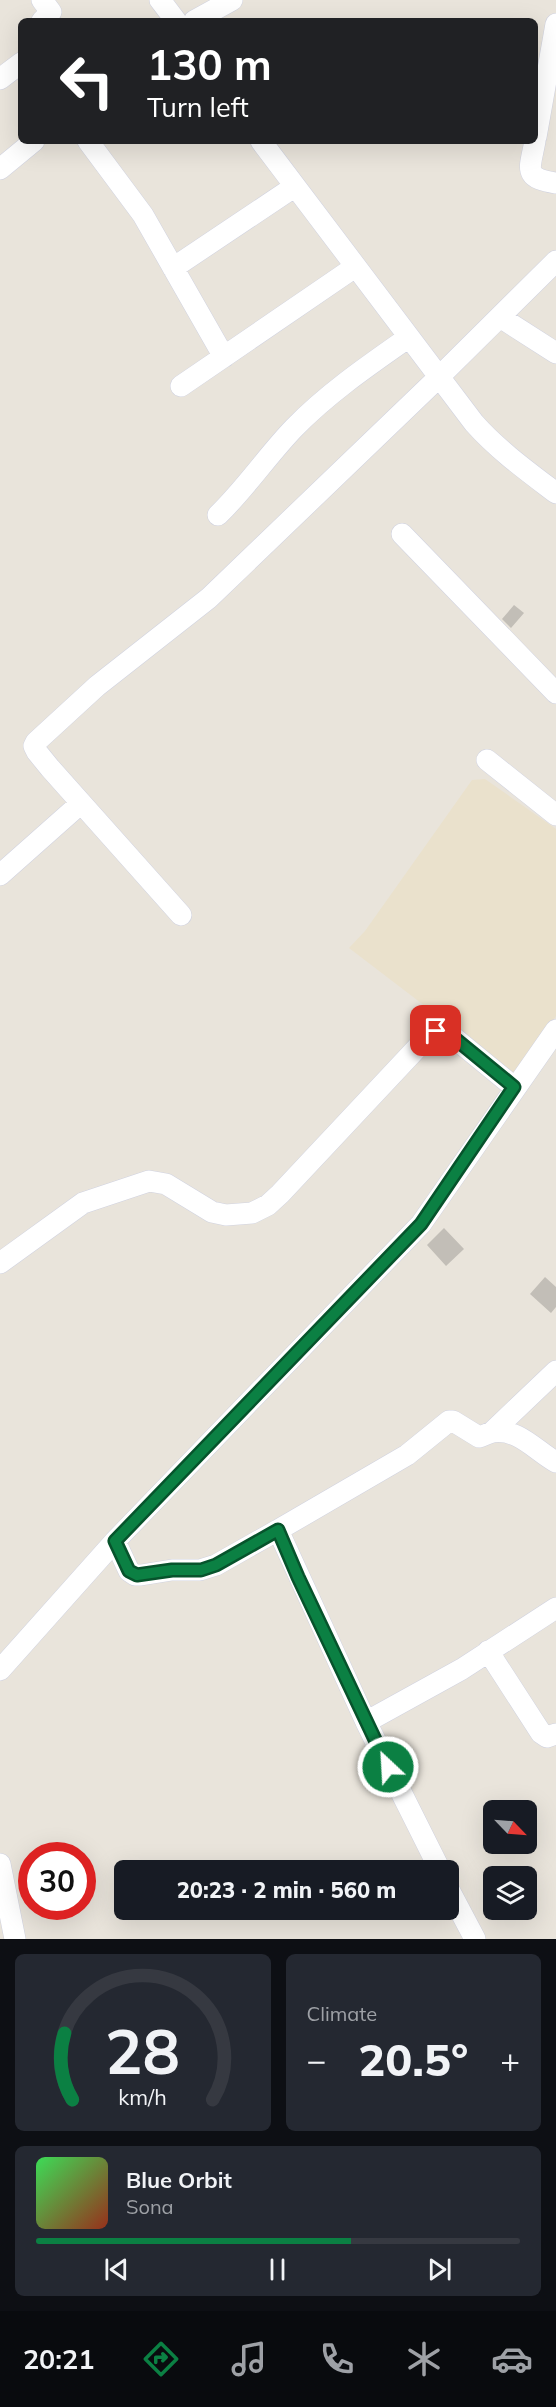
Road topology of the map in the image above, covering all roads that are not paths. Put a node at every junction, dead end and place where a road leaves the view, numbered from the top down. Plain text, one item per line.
1 (42, 0) edge
2 (160, 0) edge
3 (232, 0) edge
4 (45, 18) edge
5 (174, 18) edge
6 (199, 18) edge
7 (556, 24) edge
8 (18, 65) edge
9 (0, 79) edge
10 (545, 89) edge
11 (538, 124) edge
12 (30, 144) edge
13 (90, 144) edge
14 (263, 144) edge
15 (534, 144) edge
16 (0, 169) edge
17 (556, 183) edge
18 (294, 187) junction
19 (556, 261) edge
20 (355, 267) junction
21 (173, 268) junction
22 (501, 317) junction
23 (409, 336) junction
24 (556, 353) edge
25 (224, 357) junction
26 (440, 377) junction
27 (181, 386) dead end
28 (556, 493) edge
29 (218, 515) dead end
30 (402, 534) dead end
31 (556, 693) edge
32 (487, 760) dead end
33 (80, 804) junction
34 (556, 815) edge
35 (0, 875) edge
36 (181, 915) dead end
37 (556, 1030) edge
38 (514, 1087) junction
39 (0, 1263) edge
40 (556, 1371) edge
41 (492, 1432) junction
42 (556, 1462) edge
43 (278, 1530) junction
44 (115, 1541) junction
45 (556, 1608) edge
46 (488, 1651) junction
47 (0, 1670) edge
48 (366, 1722) junction
49 (556, 1734) edge
50 (435, 1860) edge
51 (0, 1864) edge
52 (459, 1909) edge
53 (15, 1939) edge
54 (475, 1939) edge

1 - 4 street
2 - 5 street
3 - 6 street
7 - 10 street
8 - 9 street
10 - 11 street
12 - 16 street
13 - 21 street
14 - 18 street
15 - 17 street
18 - 20 street
18 - 21 street
19 - 22 street
20 - 23 street
20 - 25 street
21 - 25 street
22 - 24 street
22 - 26 street
23 - 26 street
23 - 29 street
25 - 27 street
26 - 28 street
26 - 33 street
30 - 31 street
32 - 34 street
33 - 35 street
33 - 36 street
37 - 38 street
38 - 39 street
38 - 44 street
40 - 41 street
41 - 42 street
41 - 43 street
43 - 44 street
43 - 48 street
44 - 47 street
45 - 46 street
46 - 48 street
46 - 49 street
48 - 50 street
51 - 53 street
52 - 54 street

